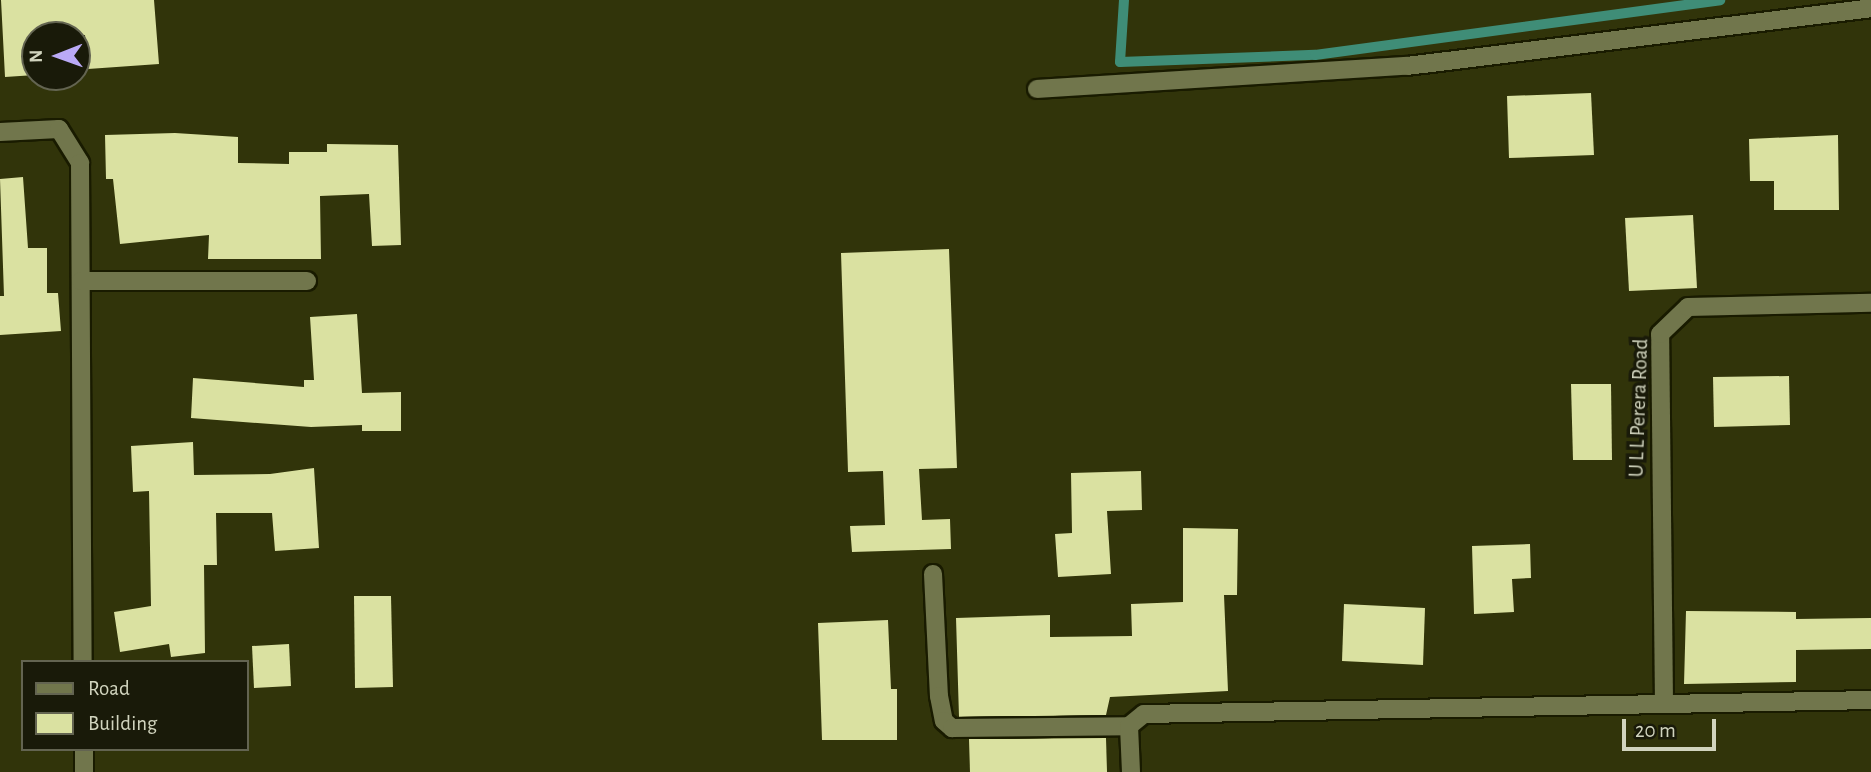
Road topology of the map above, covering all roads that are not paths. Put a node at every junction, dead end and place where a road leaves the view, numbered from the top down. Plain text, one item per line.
1 (1871, 8) edge
2 (1037, 89) dead end
3 (0, 132) edge
4 (81, 281) junction
5 (307, 281) dead end
6 (1871, 303) edge
7 (933, 574) dead end
8 (83, 660) edge
9 (1871, 700) edge
10 (1664, 704) junction
11 (1129, 726) junction
12 (84, 751) edge
13 (84, 772) edge
14 (1131, 772) edge

1 - 2 street
3 - 4 street
4 - 5 street
4 - 8 street
6 - 10 street, U L L Perera Road
7 - 11 street
9 - 10 street
10 - 11 street
11 - 14 street
12 - 13 street

